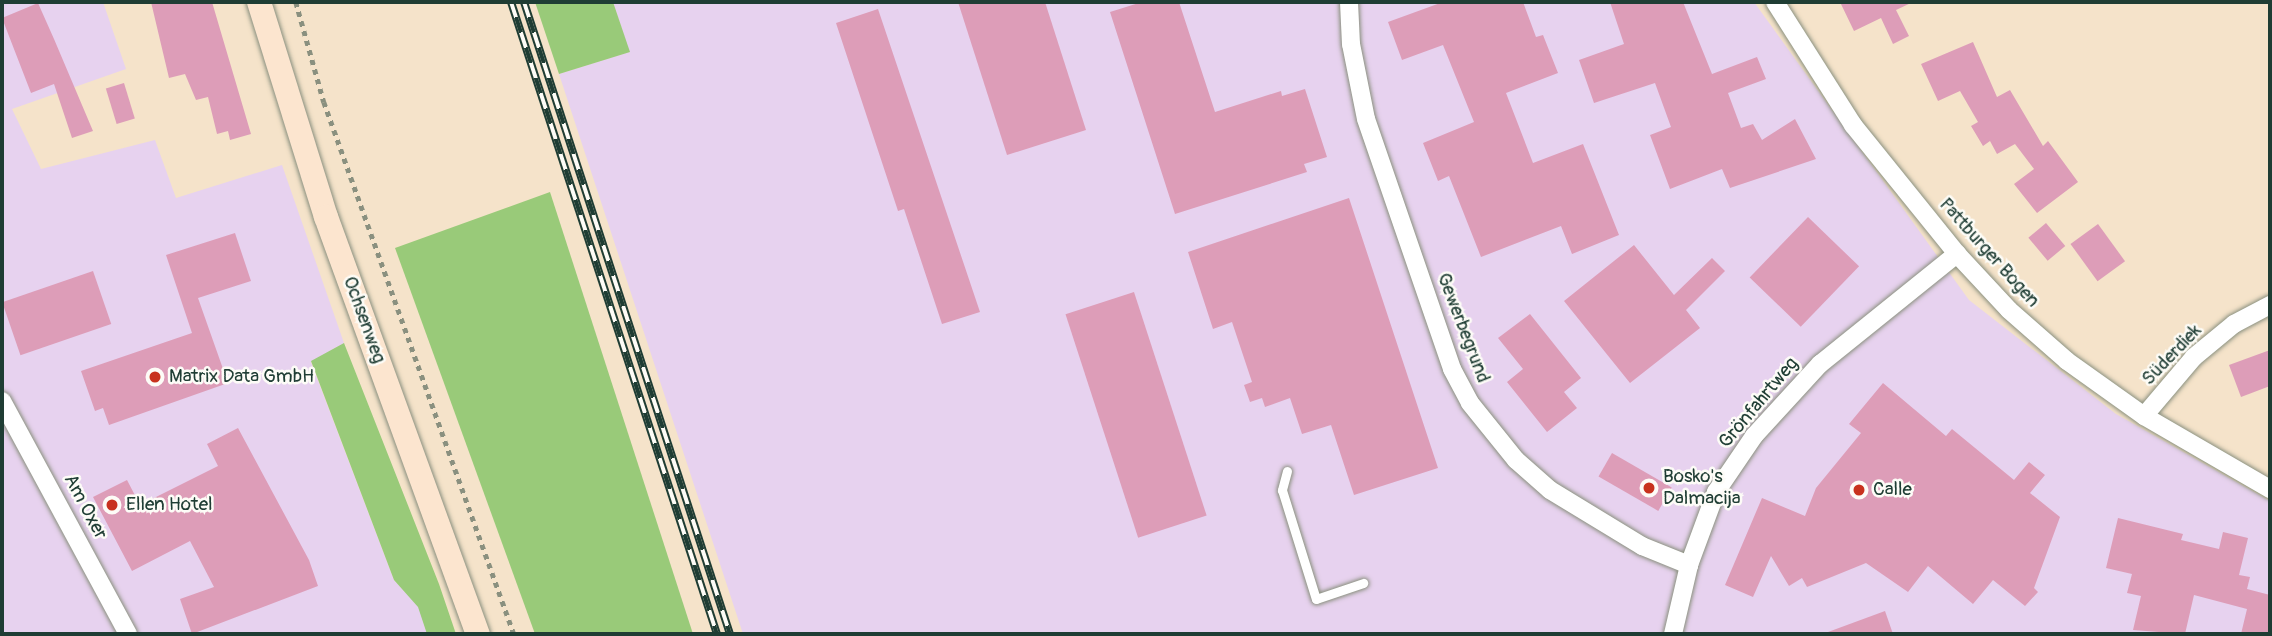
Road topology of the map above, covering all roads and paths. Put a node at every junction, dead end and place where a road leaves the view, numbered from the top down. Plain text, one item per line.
1 (259, 2) edge
2 (296, 2) edge
3 (1349, 2) edge
4 (1775, 2) edge
5 (1957, 254) junction
6 (2270, 305) edge
7 (2, 401) edge
8 (2144, 416) junction
9 (1287, 471) dead end
10 (2270, 489) edge
11 (1689, 565) junction
12 (1363, 583) dead end
13 (128, 634) edge
14 (478, 634) edge
15 (514, 634) edge
16 (1673, 634) edge

1 - 14 main road, Ochsenweg
2 - 15 path
3 - 11 street, Gewerbegrund
4 - 5 street, Pattburger Bogen
5 - 8 street, Pattburger Bogen
5 - 11 street, Grönfahrtweg
6 - 8 street, Süderdiek
7 - 13 street, Am Oxer
8 - 10 street, Pattburger Bogen
9 - 12 lane
11 - 16 street, Grönfahrtweg

